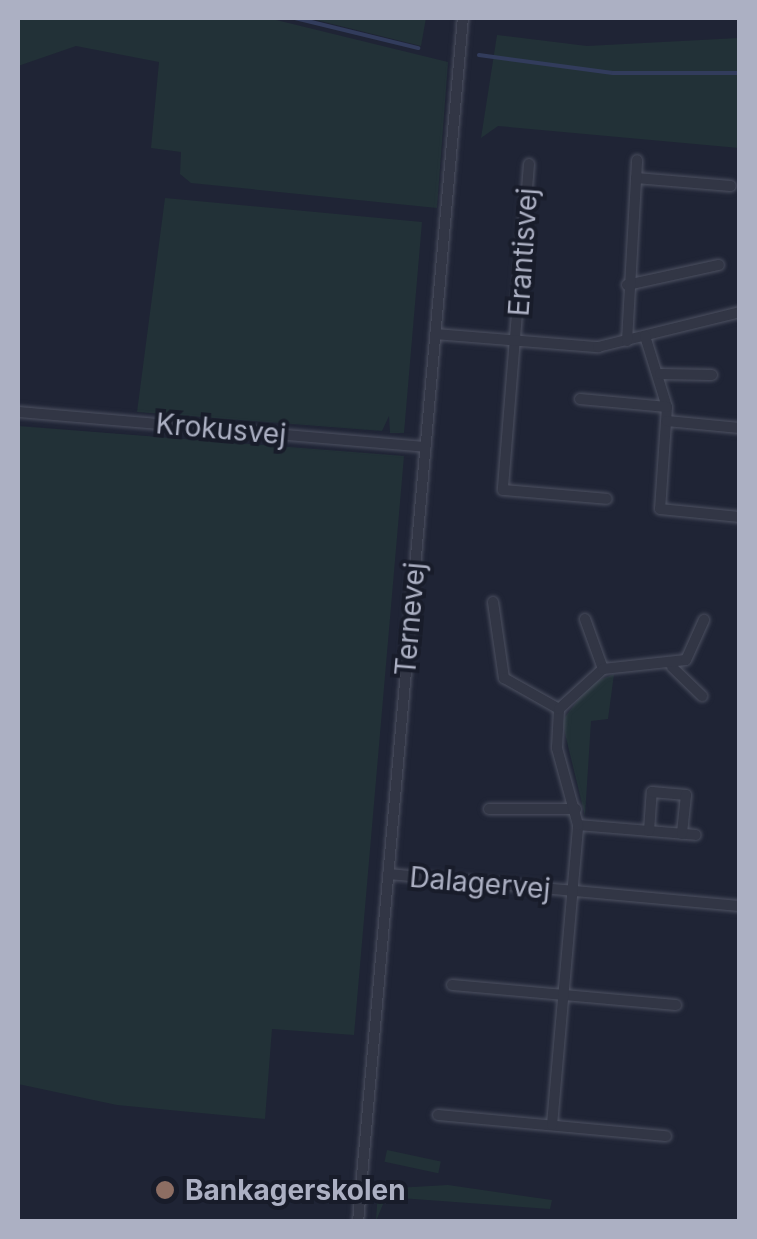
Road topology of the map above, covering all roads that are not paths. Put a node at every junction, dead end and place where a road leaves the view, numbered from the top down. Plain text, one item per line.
1 (463, 18) edge
2 (637, 160) dead end
3 (530, 164) dead end
4 (636, 178) junction
5 (732, 186) dead end
6 (719, 265) dead end
7 (627, 285) junction
8 (740, 312) edge
9 (436, 334) junction
10 (645, 336) junction
11 (516, 340) junction
12 (627, 341) junction
13 (660, 374) junction
14 (712, 376) dead end
15 (580, 399) dead end
16 (667, 407) junction
17 (18, 412) edge
18 (667, 421) junction
19 (740, 428) edge
20 (425, 447) junction
21 (607, 499) dead end
22 (740, 516) edge
23 (493, 602) dead end
24 (585, 619) dead end
25 (704, 620) dead end
26 (672, 667) junction
27 (603, 668) junction
28 (702, 696) dead end
29 (559, 709) junction
30 (490, 809) dead end
31 (576, 809) junction
32 (578, 825) junction
33 (648, 831) junction
34 (682, 834) junction
35 (696, 835) dead end
36 (388, 874) junction
37 (572, 892) junction
38 (740, 906) edge
39 (452, 985) dead end
40 (563, 995) junction
41 (676, 1005) dead end
42 (438, 1115) dead end
43 (552, 1126) junction
44 (666, 1136) dead end
45 (358, 1222) edge

1 - 9 street, Ternevej
2 - 4 street
3 - 11 street, Erantisvej
4 - 5 street
4 - 7 street
6 - 7 street
7 - 12 street
8 - 10 street, Erantisvej
9 - 11 street, Erantisvej
9 - 20 street, Ternevej
10 - 12 street, Erantisvej
10 - 13 street
11 - 12 street, Erantisvej
11 - 21 street, Erantisvej
13 - 14 street
13 - 16 street
15 - 16 street
16 - 18 street
17 - 20 street, Krokusvej
18 - 19 street
18 - 22 street
20 - 36 street, Ternevej
23 - 29 street
24 - 27 street
25 - 26 street
26 - 27 street
26 - 28 street
27 - 29 street
29 - 31 street, Dalagervej
30 - 31 street
31 - 32 street, Dalagervej
32 - 33 street
32 - 37 street, Dalagervej
33 - 34 street
33 - 34 street
34 - 35 street
36 - 37 street, Dalagervej
36 - 45 street, Ternevej
37 - 38 street, Dalagervej
37 - 40 street, Dalagervej
39 - 40 street
40 - 41 street
40 - 43 street, Dalagervej
42 - 43 street
43 - 44 street

